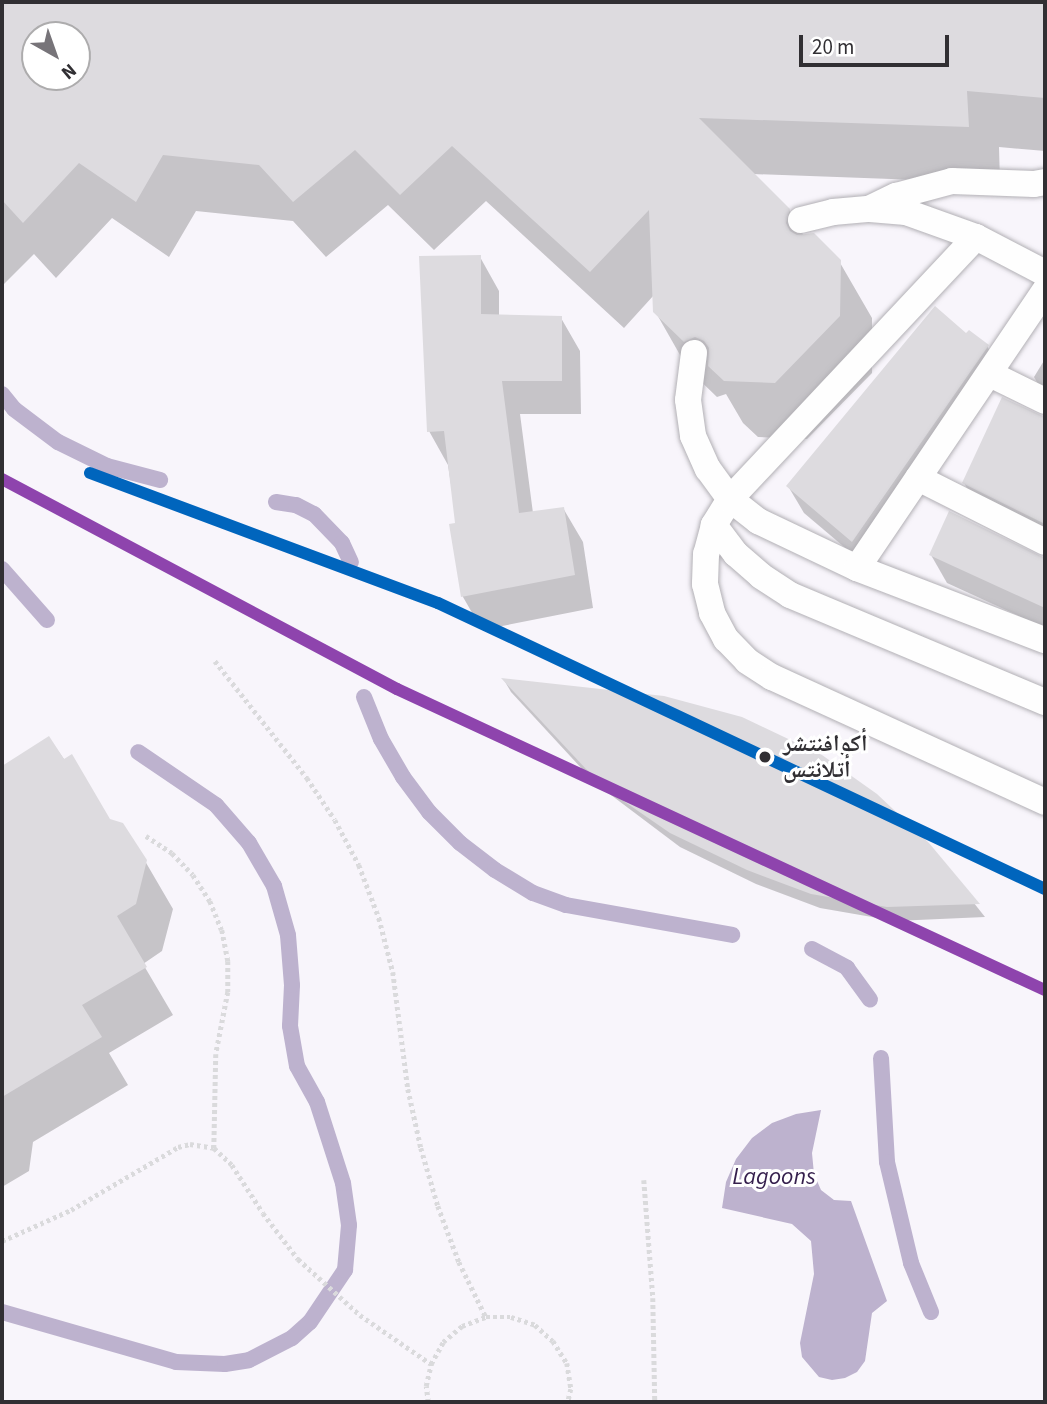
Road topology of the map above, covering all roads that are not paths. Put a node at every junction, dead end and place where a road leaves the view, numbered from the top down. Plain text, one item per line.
1 (1045, 182) edge
2 (870, 209) junction
3 (801, 220) dead end
4 (976, 237) junction
5 (1045, 273) edge
6 (1045, 290) edge
7 (694, 353) dead end
8 (990, 374) junction
9 (1045, 401) edge
10 (918, 478) junction
11 (730, 499) junction
12 (714, 525) junction
13 (1045, 541) edge
14 (857, 568) junction
15 (1045, 640) edge
16 (1045, 702) edge
17 (1045, 802) edge

1 - 2 lane
2 - 3 lane
2 - 4 lane
4 - 5 lane
4 - 11 lane
6 - 8 lane
7 - 11 lane
8 - 9 lane
8 - 10 lane
10 - 13 lane
10 - 14 lane
11 - 12 lane
11 - 14 lane
12 - 16 lane
12 - 17 lane
14 - 15 lane

